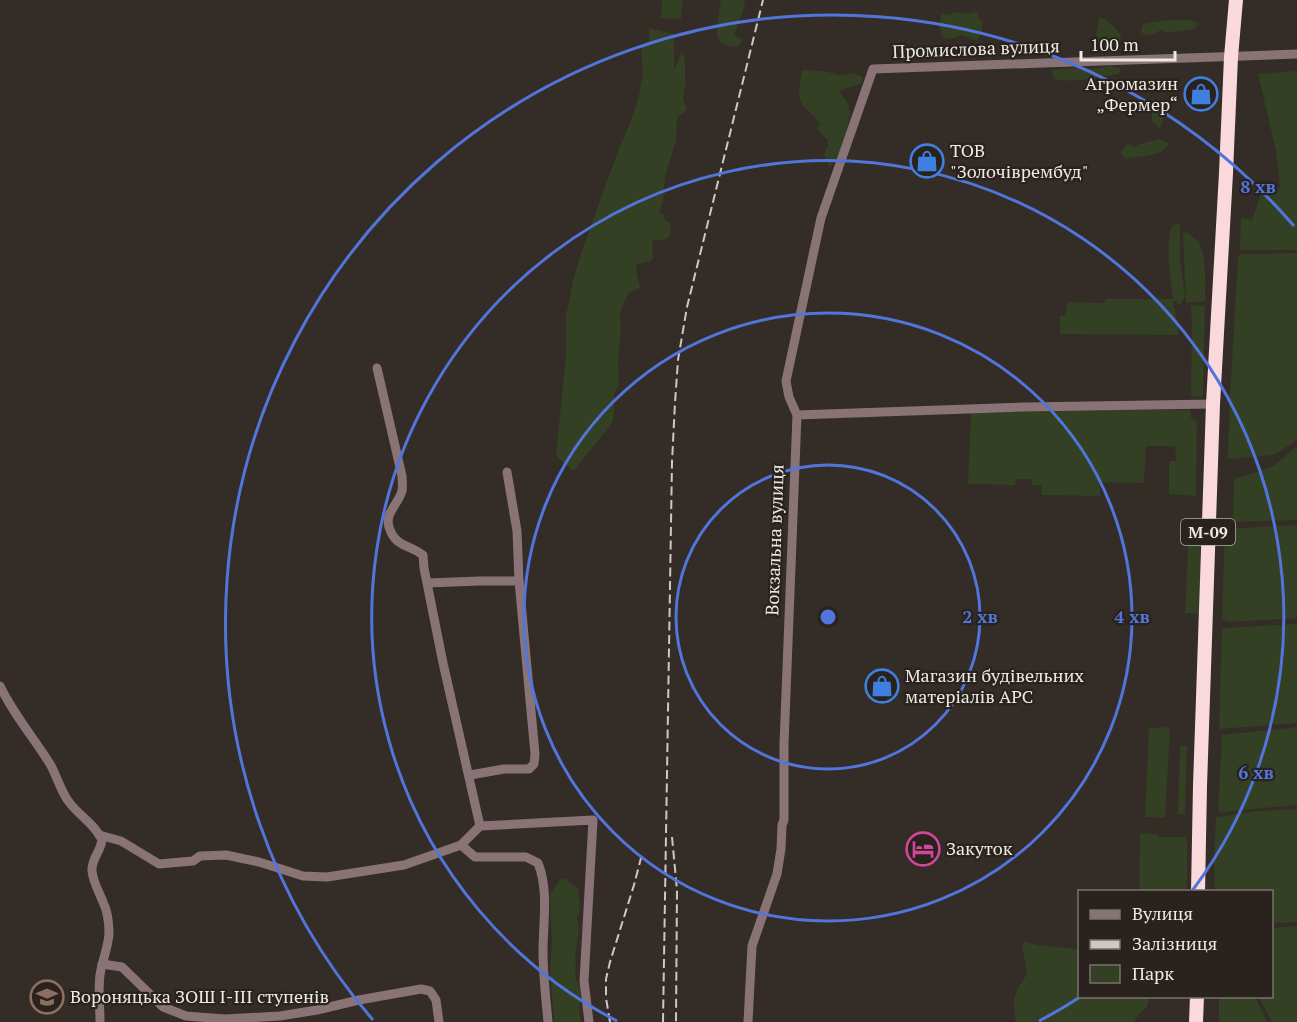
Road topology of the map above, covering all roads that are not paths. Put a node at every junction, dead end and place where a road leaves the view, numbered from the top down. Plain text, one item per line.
1 (1236, 0) edge
2 (1297, 54) edge
3 (1231, 57) junction
4 (873, 69) joint
5 (377, 368) dead end
6 (1213, 404) junction
7 (796, 415) junction
8 (507, 472) dead end
9 (519, 581) junction
10 (428, 583) junction
11 (0, 686) edge
12 (470, 775) junction
13 (480, 826) junction
14 (99, 835) junction
15 (461, 845) junction
16 (1198, 890) edge
17 (102, 964) junction
18 (1197, 998) edge
19 (100, 1022) edge
20 (439, 1022) edge
21 (548, 1022) edge
22 (589, 1022) edge
23 (748, 1022) edge
24 (1196, 1022) edge

1 - 3 highway, М-09
2 - 3 street, Промислова вулиця
3 - 4 street, Промислова вулиця
3 - 6 highway, М-09
4 - 7 street, Вокзальна вулиця
5 - 10 street
6 - 7 street
6 - 16 highway, М-09
7 - 23 street, Вокзальна вулиця
8 - 9 street
9 - 10 street
9 - 12 street
10 - 12 street
11 - 14 street
12 - 13 street
13 - 15 street
13 - 22 street
14 - 15 street
14 - 17 street
15 - 21 street
17 - 19 street
17 - 20 street
18 - 24 highway

